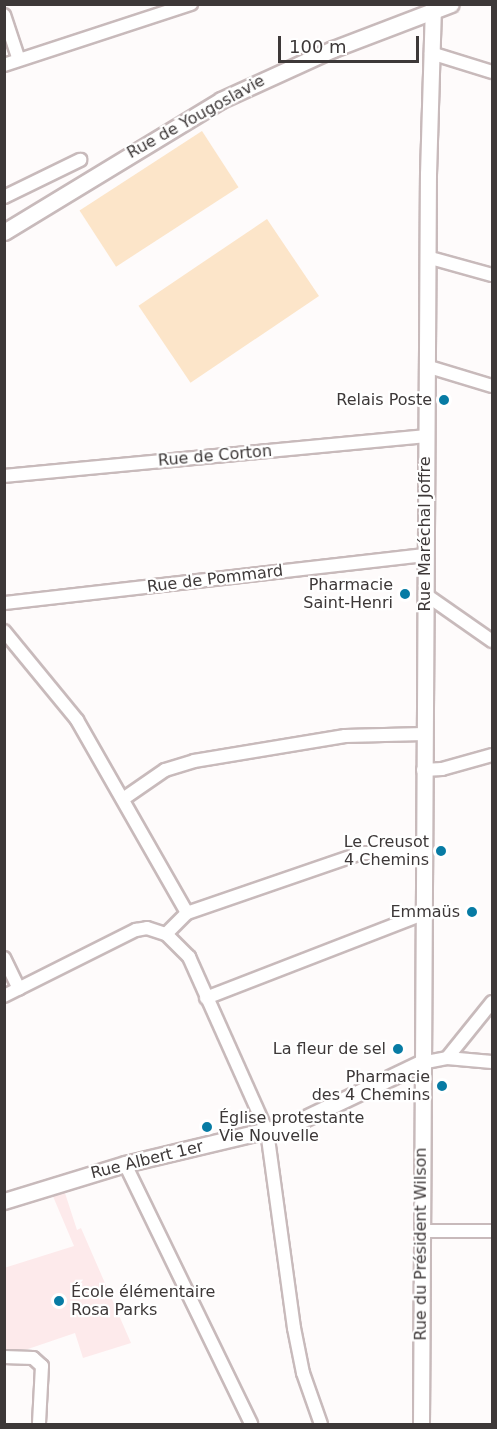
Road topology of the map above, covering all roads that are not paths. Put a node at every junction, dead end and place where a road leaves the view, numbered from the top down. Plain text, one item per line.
1 (190, 4) edge
2 (451, 4) edge
3 (433, 9) edge
4 (4, 15) edge
5 (431, 53) junction
6 (20, 60) junction
7 (4, 65) edge
8 (492, 72) edge
9 (80, 160) dead end
10 (4, 198) edge
11 (4, 232) edge
12 (428, 257) junction
13 (492, 275) edge
14 (426, 366) junction
15 (492, 386) edge
16 (426, 436) junction
17 (4, 476) edge
18 (425, 555) junction
19 (425, 594) junction
20 (4, 603) edge
21 (4, 631) edge
22 (492, 641) edge
23 (424, 734) junction
24 (492, 755) edge
25 (423, 770) junction
26 (123, 799) junction
27 (423, 853) junction
28 (187, 914) junction
29 (423, 914) junction
30 (166, 934) junction
31 (4, 958) edge
32 (19, 989) junction
33 (4, 996) edge
34 (206, 998) junction
35 (492, 1002) edge
36 (447, 1058) junction
37 (492, 1062) edge
38 (421, 1064) junction
39 (267, 1131) junction
40 (125, 1164) junction
41 (4, 1201) edge
42 (421, 1231) junction
43 (492, 1231) edge
44 (4, 1357) edge
45 (39, 1425) edge
46 (251, 1425) edge
47 (321, 1425) edge
48 (421, 1425) edge

1 - 6 street
2 - 3 main road, Rue de Yougoslavie
3 - 5 main road, Rue Maréchal Joffre
3 - 11 main road, Rue de Yougoslavie
4 - 6 street
5 - 8 street
5 - 12 main road, Rue Maréchal Joffre
6 - 7 street
9 - 10 street
12 - 13 street
12 - 14 main road, Rue Maréchal Joffre
14 - 15 street
14 - 16 main road, Rue Maréchal Joffre
16 - 17 street, Rue de Corton
16 - 18 main road, Rue Maréchal Joffre
18 - 19 main road, Rue Maréchal Joffre
18 - 20 street, Rue de Pommard
19 - 22 street
19 - 23 main road, Rue Maréchal Joffre
21 - 26 street
23 - 25 main road, Rue Maréchal Joffre
23 - 26 street
24 - 25 street
25 - 27 main road, Rue Maréchal Joffre
26 - 28 street
27 - 28 street
27 - 29 main road, Rue Maréchal Joffre
28 - 30 street
29 - 34 street
29 - 38 main road, Rue Maréchal Joffre
30 - 32 street
30 - 34 street
31 - 32 street
32 - 33 street
34 - 39 street
35 - 36 street
36 - 37 street
36 - 38 street
38 - 39 main road, Rue Albert 1er
38 - 42 main road, Rue du Président Wilson
39 - 40 main road, Rue Albert 1er
39 - 47 street
40 - 41 main road, Rue Albert 1er
40 - 46 street
42 - 43 street
42 - 48 main road, Rue du Président Wilson
44 - 45 street

